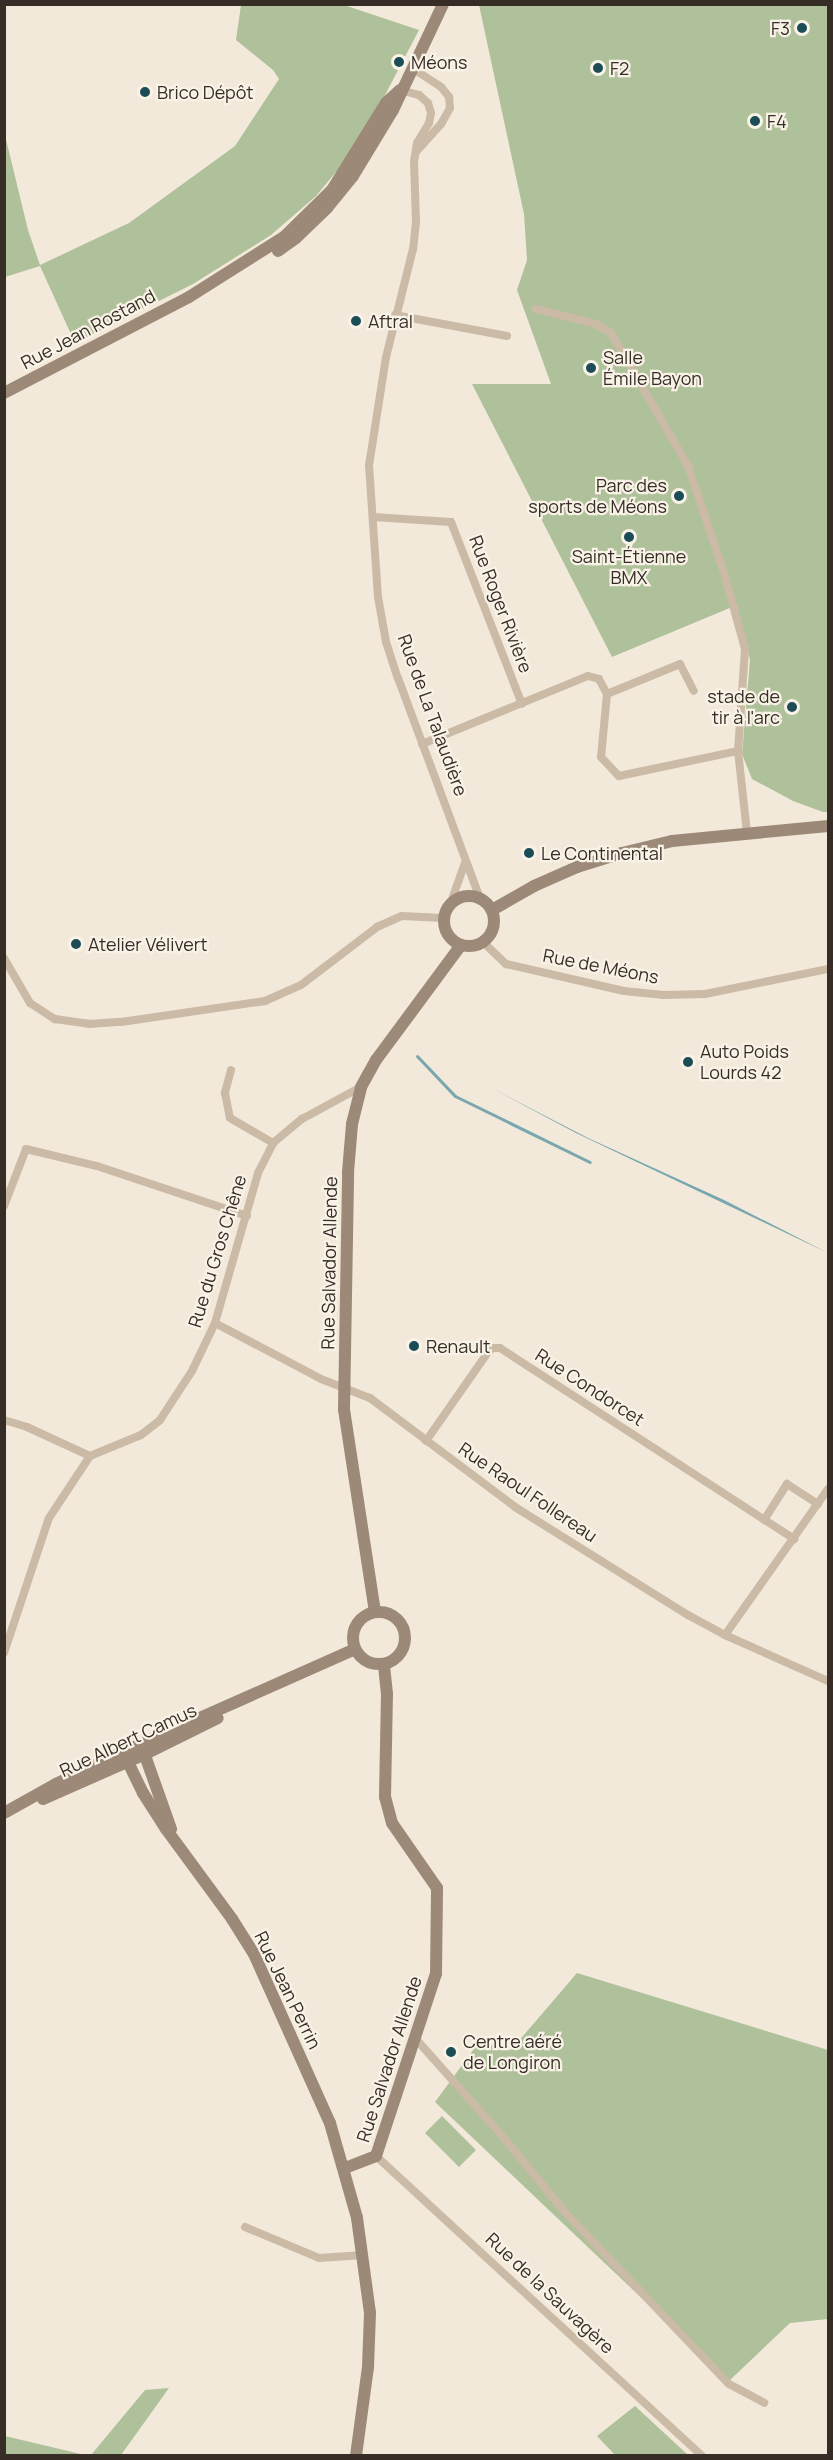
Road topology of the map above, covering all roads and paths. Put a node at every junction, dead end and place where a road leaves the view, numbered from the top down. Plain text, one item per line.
1 (443, 4) edge
2 (412, 68) junction
3 (400, 90) junction
4 (417, 151) junction
5 (536, 309) dead end
6 (395, 315) junction
7 (507, 336) dead end
8 (4, 393) edge
9 (372, 517) junction
10 (694, 691) dead end
11 (607, 694) junction
12 (522, 704) junction
13 (422, 744) junction
14 (738, 751) junction
15 (828, 826) edge
16 (747, 832) junction
17 (465, 863) junction
18 (480, 898) junction
19 (452, 902) junction
20 (492, 910) junction
21 (443, 918) junction
22 (483, 942) junction
23 (461, 945) junction
24 (4, 958) edge
25 (828, 969) edge
26 (231, 1070) dead end
27 (361, 1087) junction
28 (273, 1143) junction
29 (4, 1206) edge
30 (247, 1216) junction
31 (215, 1323) junction
32 (345, 1386) junction
33 (4, 1420) edge
34 (426, 1441) junction
35 (90, 1456) junction
36 (828, 1489) edge
37 (818, 1504) junction
38 (764, 1520) junction
39 (794, 1539) junction
40 (375, 1612) junction
41 (725, 1635) junction
42 (355, 1649) junction
43 (4, 1653) edge
44 (384, 1664) junction
45 (828, 1681) edge
46 (143, 1749) junction
47 (125, 1757) junction
48 (5, 1813) edge
49 (175, 1839) junction
50 (415, 2038) junction
51 (376, 2156) junction
52 (345, 2169) junction
53 (245, 2227) dead end
54 (364, 2255) junction
55 (764, 2403) dead end
56 (356, 2456) edge
57 (702, 2456) edge

1 - 2 street
2 - 3 street
2 - 4 street
3 - 4 street, Rue de La Talaudière
3 - 8 street, Rue Jean Rostand
4 - 6 street, Rue de La Talaudière
5 - 14 street
6 - 7 street
6 - 9 street, Rue de La Talaudière
9 - 12 street, Rue Roger Rivière
9 - 13 street, Rue de La Talaudière
10 - 11 street
11 - 12 street
11 - 14 street
12 - 13 street
13 - 17 street, Rue de La Talaudière
14 - 16 street
15 - 16 street
16 - 20 street
17 - 18 street, Rue de La Talaudière
17 - 19 street
18 - 19 street
18 - 20 street
19 - 21 street
20 - 22 street
21 - 23 street
21 - 24 street
22 - 23 street
22 - 25 street, Rue de Méons
23 - 27 street, Rue Salvador Allende
26 - 28 street
27 - 28 street, Rue du Gros Chêne
27 - 32 street, Rue Salvador Allende
28 - 30 street, Rue du Gros Chêne
29 - 30 street
30 - 31 street, Rue du Gros Chêne
31 - 32 street, Rue Raoul Follereau
31 - 35 street, Rue du Gros Chêne
32 - 34 street, Rue Raoul Follereau
32 - 40 street, Rue Salvador Allende
33 - 35 street
34 - 38 street, Rue Condorcet
34 - 41 street, Rue Raoul Follereau
35 - 43 street
36 - 37 street
37 - 38 street
37 - 39 street
38 - 39 street, Rue Condorcet
39 - 41 street
40 - 42 street
40 - 44 street
41 - 45 street, Rue Raoul Follereau
42 - 44 street
42 - 46 street, Rue Albert Camus
44 - 50 street, Rue Salvador Allende
46 - 47 street, Rue Albert Camus
46 - 49 street, Rue Jean Perrin
47 - 48 street, Rue Albert Camus
47 - 49 street, Rue Jean Perrin
49 - 52 street, Rue Jean Perrin
50 - 51 street, Rue Salvador Allende
50 - 55 street
51 - 52 street, Rue Salvador Allende
51 - 57 street, Rue de la Sauvagère
52 - 54 street
53 - 54 street
54 - 56 street

